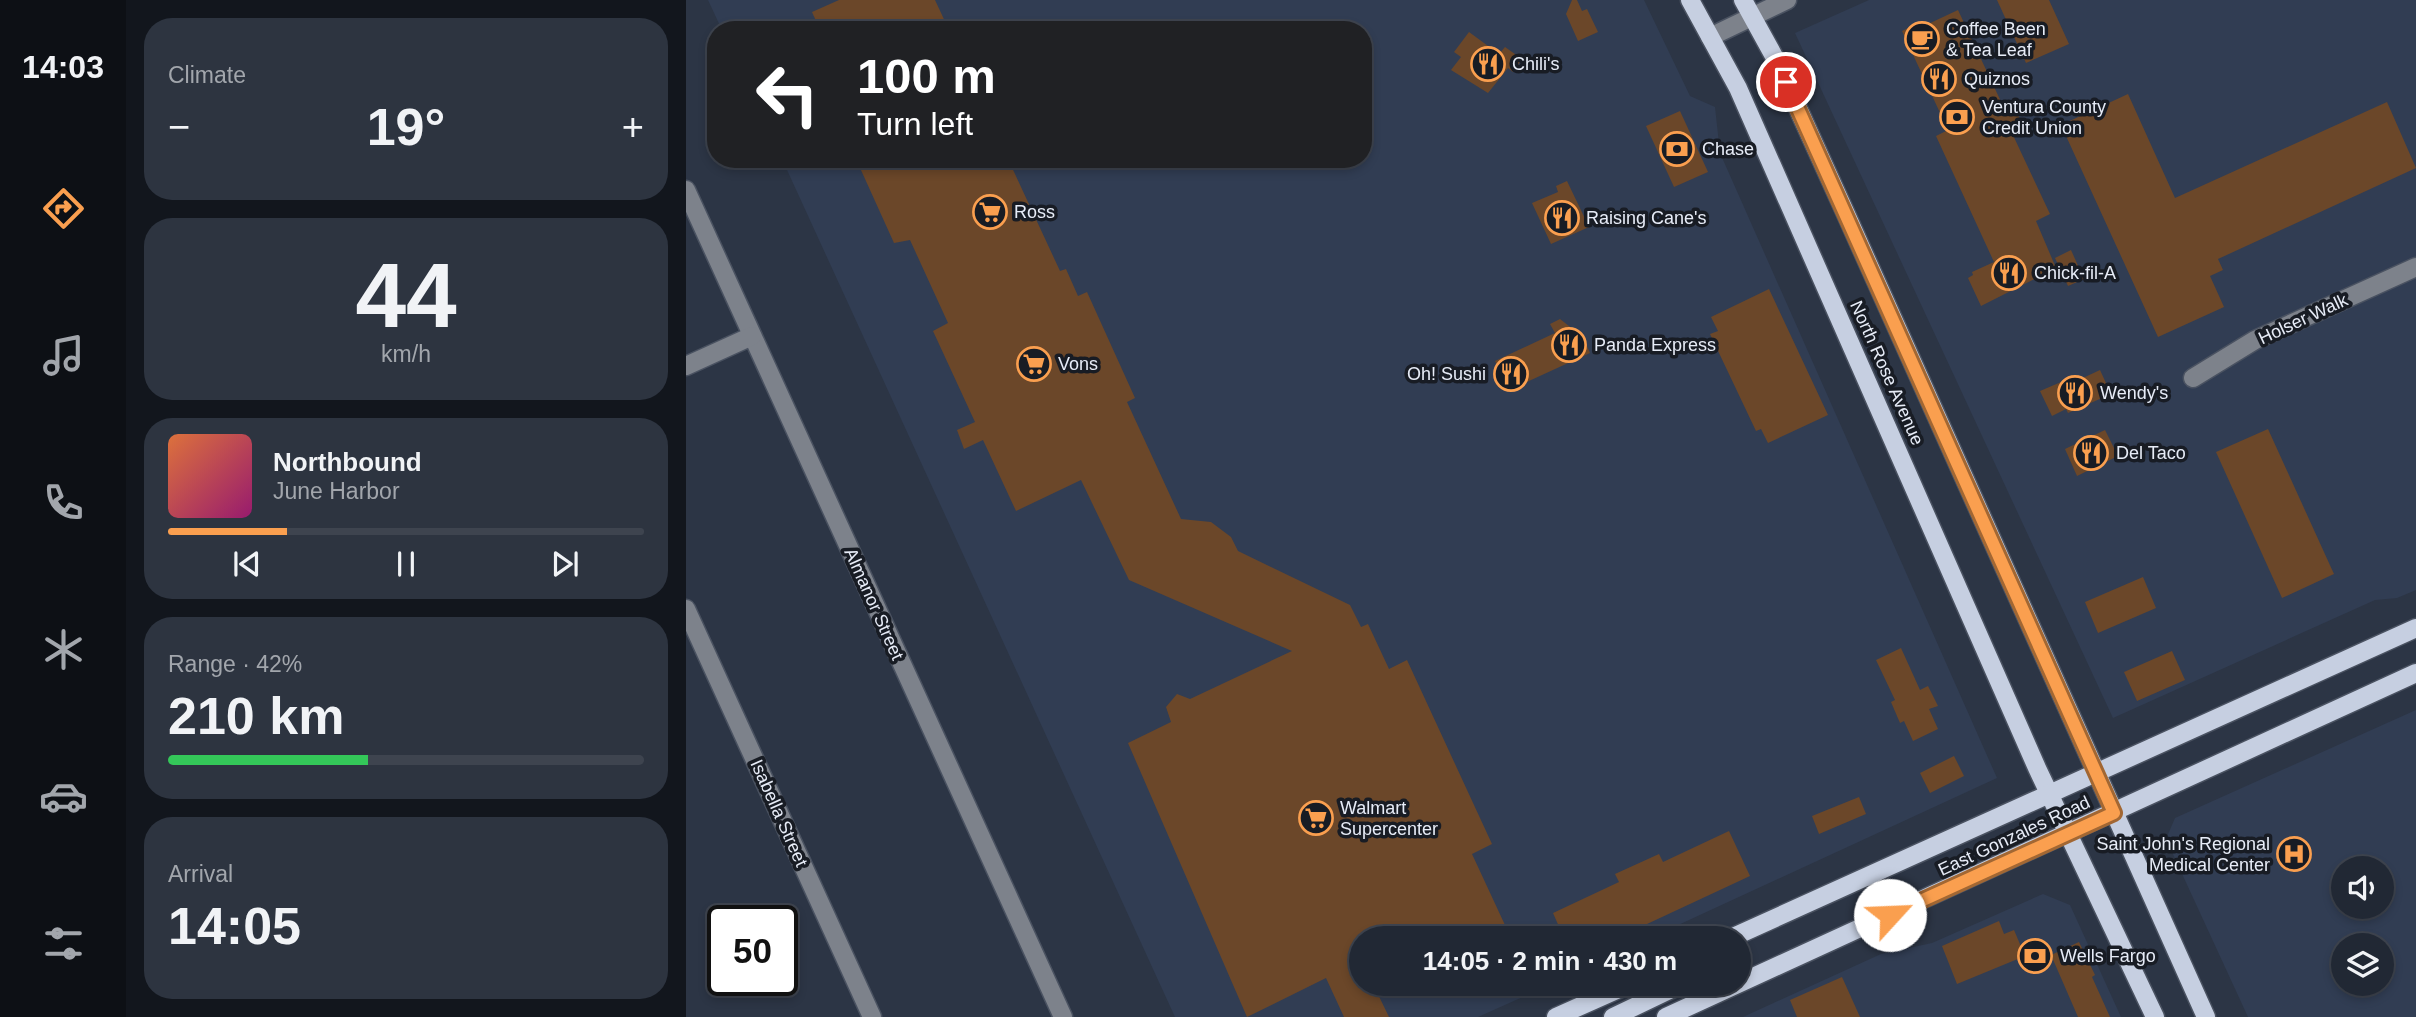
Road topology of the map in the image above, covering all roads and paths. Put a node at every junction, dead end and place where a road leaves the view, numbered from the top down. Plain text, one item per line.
1 (1690, 0) edge
2 (1787, 0) edge
3 (1748, 8) edge
4 (1710, 37) junction
5 (686, 190) edge
6 (2416, 267) edge
7 (752, 336) junction
8 (686, 366) edge
9 (2193, 378) dead end
10 (686, 609) edge
11 (2416, 628) edge
12 (2416, 673) edge
13 (2095, 774) junction
14 (2049, 794) junction
15 (2114, 813) junction
16 (2070, 833) junction
17 (1751, 929) edge
18 (1605, 996) edge
19 (1657, 996) edge
20 (1566, 1015) edge
21 (872, 1017) edge
22 (1063, 1017) edge
23 (1613, 1017) edge
24 (1666, 1017) edge
25 (2155, 1017) edge
26 (2206, 1017) edge

1 - 4 main road, North Rose Avenue
2 - 3 street
3 - 4 street
3 - 13 main road, North Rose Avenue
4 - 14 main road, North Rose Avenue
5 - 7 street, Almanor Street
6 - 9 street, Holser Walk
7 - 8 street
7 - 22 street, Almanor Street
10 - 21 street, Isabella Street
11 - 13 main road, East Gonzales Road
12 - 15 main road, East Gonzales Road
13 - 14 main road, East Gonzales Road
13 - 15 main road, North Rose Avenue
14 - 16 main road, North Rose Avenue
14 - 17 main road, East Gonzales Road
15 - 16 main road, East Gonzales Road
15 - 26 main road, North Rose Avenue
16 - 24 main road, East Gonzales Road
16 - 25 main road, North Rose Avenue
18 - 20 main road
19 - 23 main road

